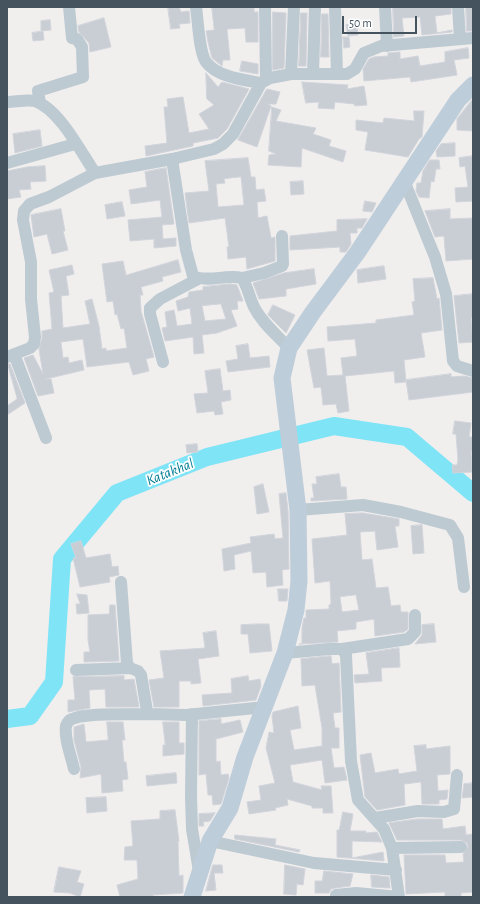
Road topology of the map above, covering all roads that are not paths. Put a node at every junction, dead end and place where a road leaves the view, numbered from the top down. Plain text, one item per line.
1 (69, 7) edge
2 (196, 7) edge
3 (265, 7) edge
4 (294, 7) edge
5 (315, 7) edge
6 (335, 7) edge
7 (385, 7) edge
8 (458, 7) edge
9 (473, 38) edge
10 (460, 39) junction
11 (387, 46) junction
12 (291, 74) junction
13 (313, 74) junction
14 (337, 74) junction
15 (263, 82) junction
16 (473, 85) edge
17 (7, 102) edge
18 (40, 104) junction
19 (75, 144) junction
20 (172, 159) junction
21 (7, 163) edge
22 (95, 173) junction
23 (405, 183) junction
24 (282, 236) dead end
25 (242, 278) junction
26 (198, 279) junction
27 (289, 348) junction
28 (10, 355) edge
29 (163, 362) dead end
30 (473, 371) edge
31 (46, 438) dead end
32 (298, 510) junction
33 (121, 582) dead end
34 (464, 587) dead end
35 (415, 615) dead end
36 (342, 649) junction
37 (285, 653) junction
38 (130, 668) junction
39 (76, 670) dead end
40 (265, 707) junction
41 (150, 714) junction
42 (192, 714) junction
43 (74, 769) dead end
44 (457, 775) dead end
45 (374, 818) junction
46 (210, 841) junction
47 (461, 847) dead end
48 (392, 848) junction
49 (396, 870) junction
50 (199, 873) junction
51 (336, 895) dead end
52 (192, 897) edge
53 (399, 897) edge

1 - 18 street
2 - 15 street
3 - 15 street
4 - 12 street
5 - 13 street
6 - 14 street
7 - 11 street
8 - 10 street
9 - 10 street
10 - 11 street
11 - 14 street
12 - 13 street
12 - 15 street
13 - 14 street
15 - 20 street
16 - 23 street
17 - 18 street
18 - 19 street
19 - 21 street
19 - 22 street
20 - 22 street
20 - 26 street
22 - 28 street
23 - 27 street
23 - 30 street
24 - 25 street
25 - 26 street
25 - 27 street
26 - 29 street
27 - 32 street
28 - 31 street
32 - 34 street
32 - 37 street
33 - 38 street
35 - 36 street
36 - 37 street
36 - 45 street
37 - 40 street
38 - 39 street
38 - 41 street
40 - 42 street
40 - 46 street
41 - 42 street
41 - 43 street
42 - 50 street
44 - 45 street
45 - 48 street
46 - 49 street
46 - 50 street
47 - 48 street
48 - 49 street
49 - 53 street
50 - 52 street
51 - 53 street

